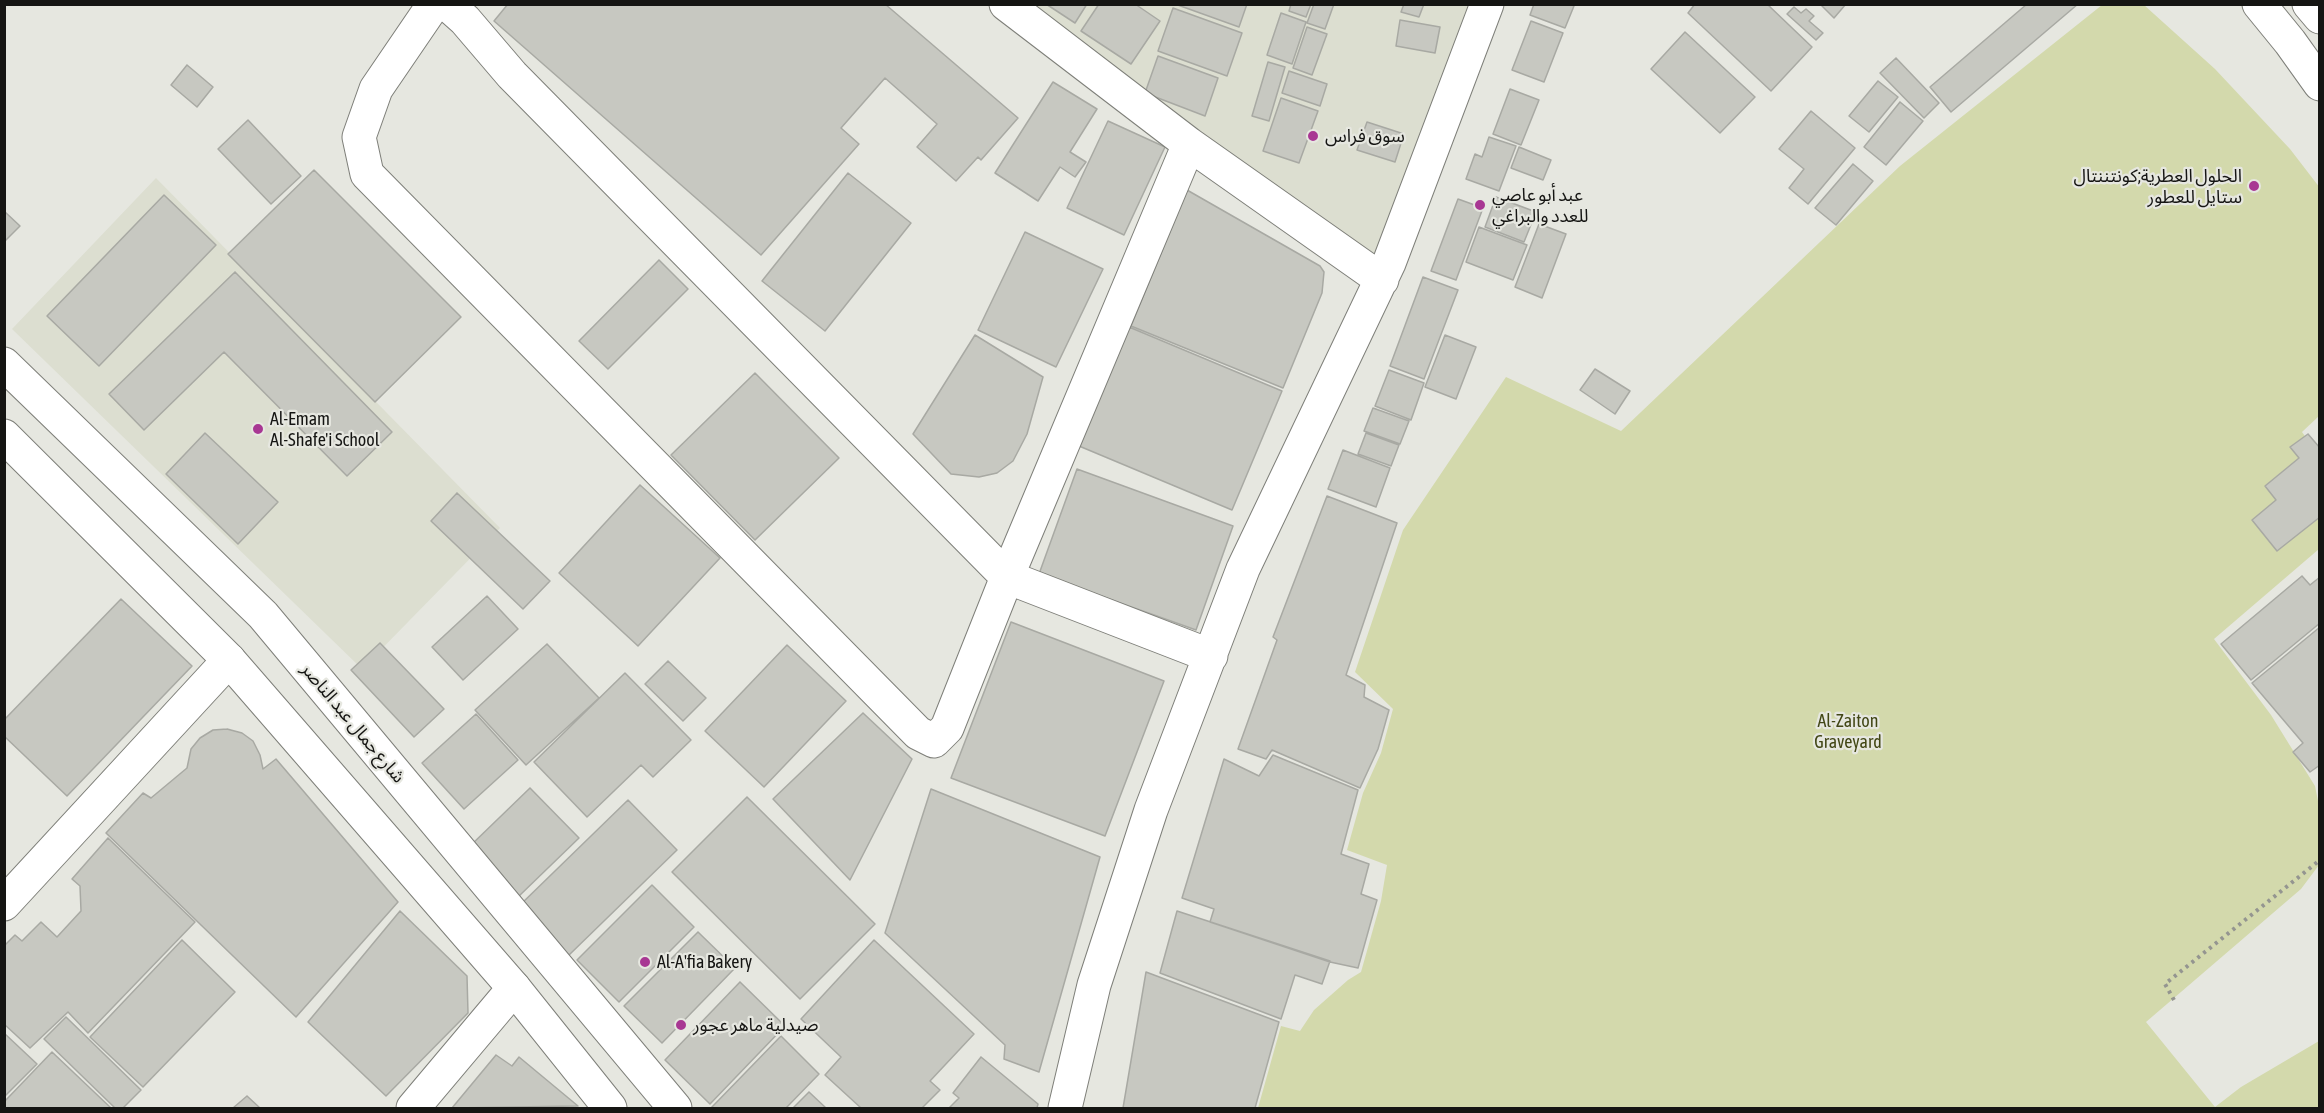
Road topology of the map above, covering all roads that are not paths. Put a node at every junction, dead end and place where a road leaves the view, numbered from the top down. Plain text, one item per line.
1 (434, 4) edge
2 (447, 4) edge
3 (1006, 4) edge
4 (1486, 4) edge
5 (2259, 4) edge
6 (2309, 4) edge
7 (2319, 17) edge
8 (2319, 84) edge
9 (1189, 144) junction
10 (1382, 280) junction
11 (4, 364) edge
12 (4, 436) edge
13 (1007, 577) junction
14 (1211, 656) junction
15 (229, 660) junction
16 (4, 904) edge
17 (514, 988) junction
18 (413, 1108) edge
19 (610, 1108) edge
20 (675, 1108) edge
21 (1065, 1108) edge

1 - 13 street
2 - 13 street
3 - 9 street
4 - 10 street
5 - 8 street
6 - 7 street
9 - 10 street
9 - 13 street
10 - 14 street
11 - 20 street, شارع جمال عبد الناصر
12 - 15 street
13 - 14 street
14 - 21 street
15 - 16 street
15 - 17 street
17 - 18 street
17 - 19 street

